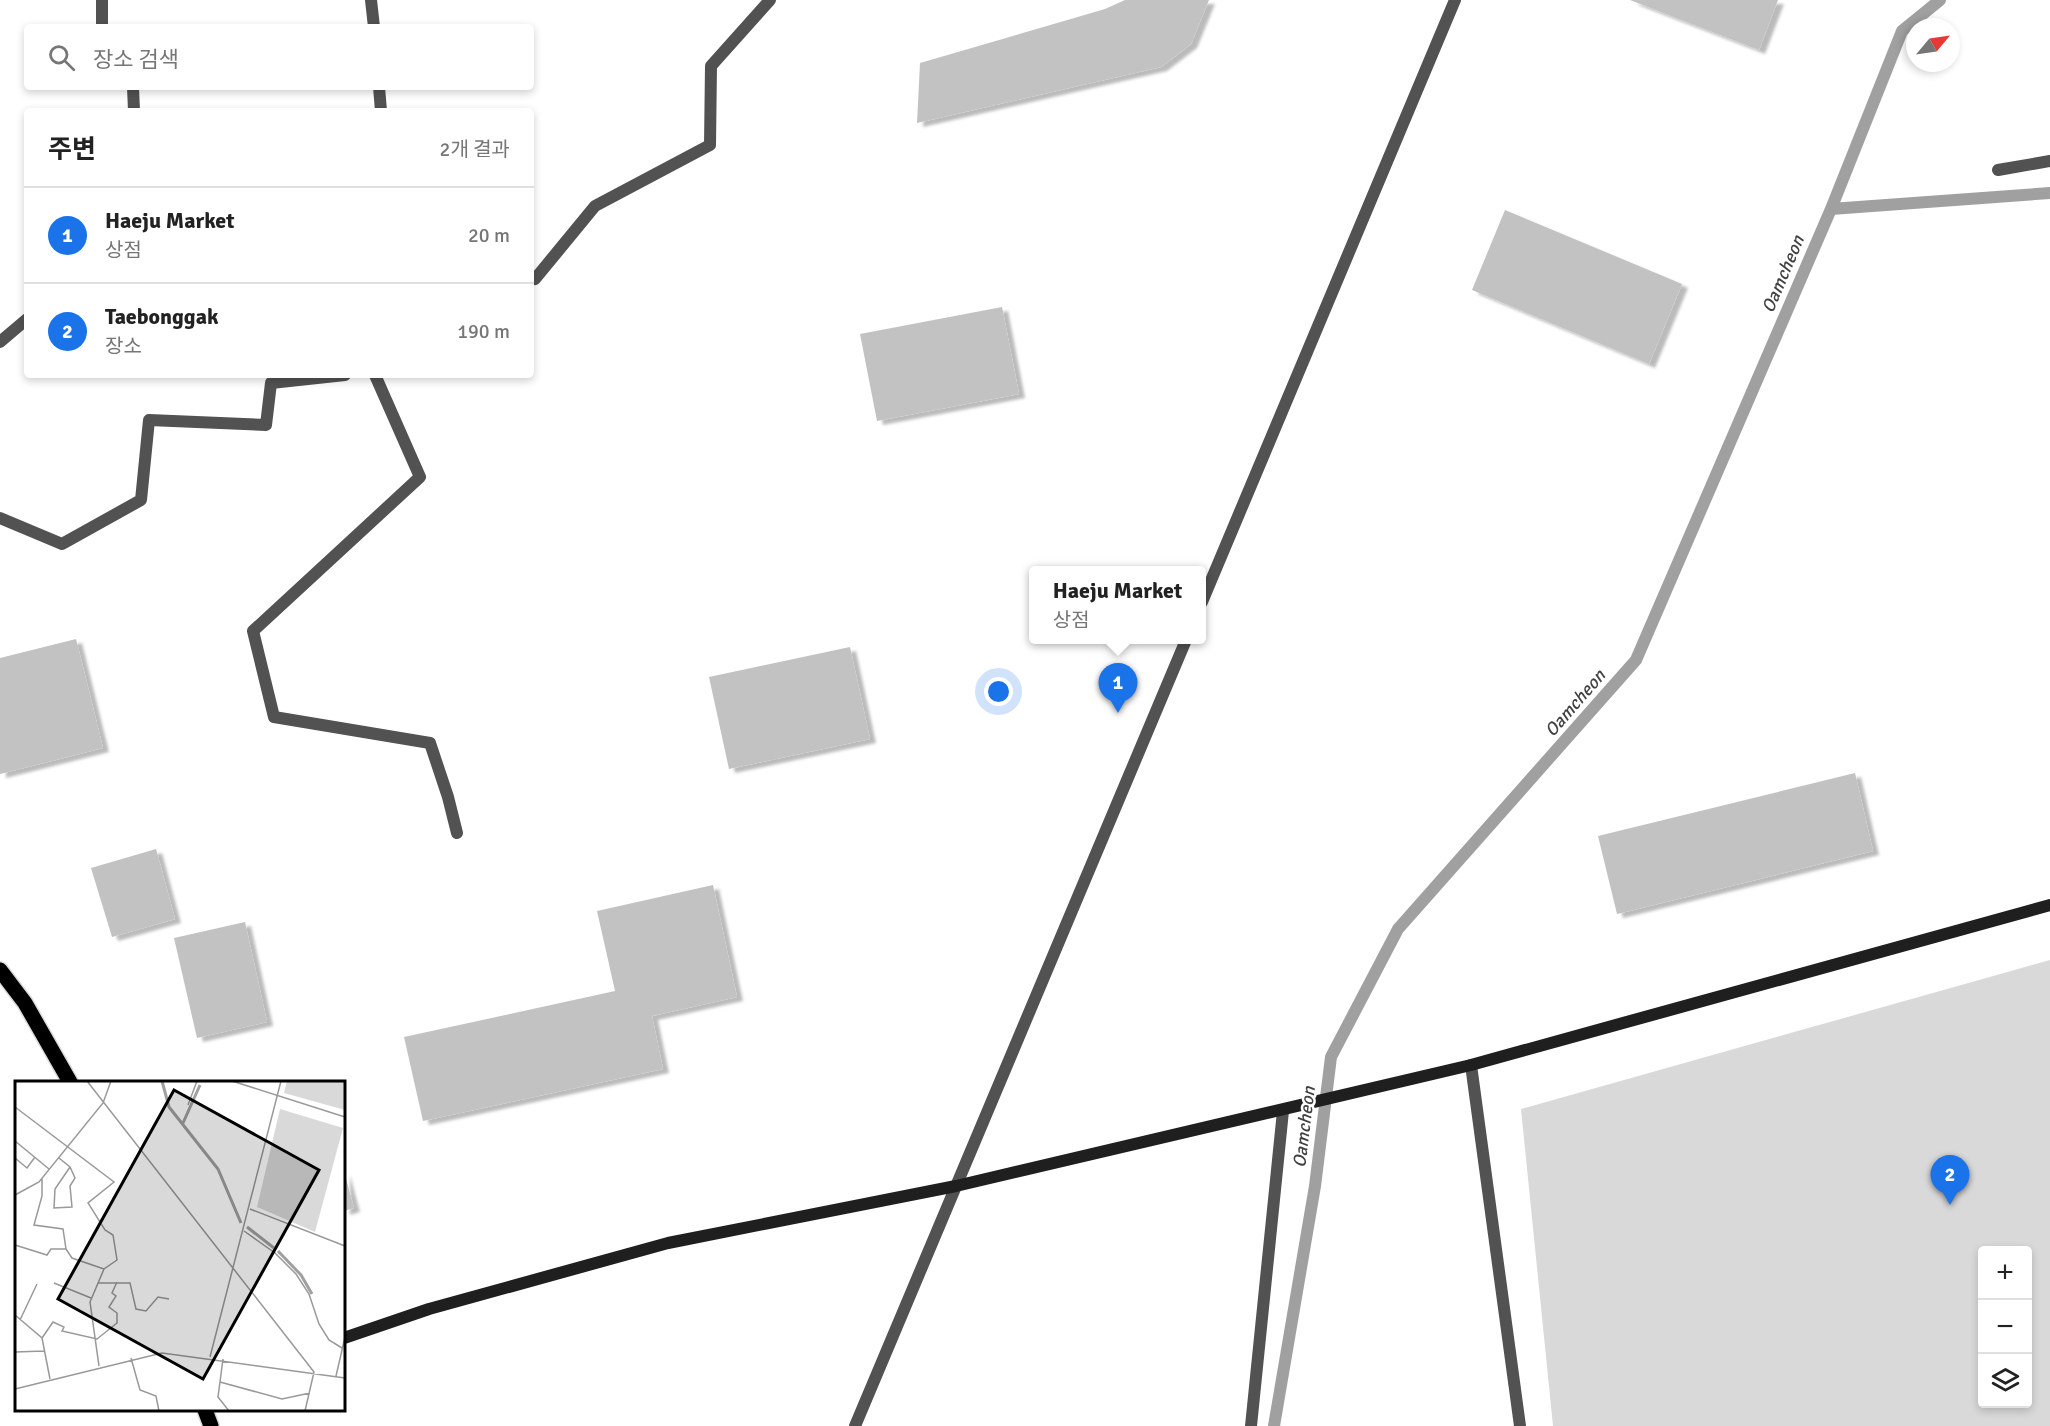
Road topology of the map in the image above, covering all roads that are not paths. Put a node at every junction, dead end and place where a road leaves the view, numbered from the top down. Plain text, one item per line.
1 (102, 0) edge
2 (371, 0) edge
3 (770, 0) edge
4 (1455, 0) edge
5 (102, 24) edge
6 (374, 24) edge
7 (133, 90) edge
8 (379, 90) edge
9 (134, 108) edge
10 (381, 108) edge
11 (2050, 161) edge
12 (1998, 170) dead end
13 (534, 278) edge
14 (24, 322) edge
15 (0, 342) edge
16 (317, 378) edge
17 (376, 378) edge
18 (0, 518) edge
19 (1206, 592) edge
20 (1184, 644) edge
21 (458, 833) dead end
22 (2050, 905) edge
23 (0, 970) edge
24 (1471, 1065) junction
25 (69, 1081) edge
26 (1282, 1111) junction
27 (956, 1186) junction
28 (345, 1338) edge
29 (205, 1411) edge
30 (212, 1426) edge
31 (855, 1426) edge
32 (1251, 1426) edge
33 (1520, 1426) edge

1 - 5 street
2 - 6 street
3 - 13 street
4 - 19 street
7 - 9 street
8 - 10 street
11 - 12 street
14 - 15 street
16 - 18 street
17 - 21 street
20 - 27 street
22 - 24 main road
23 - 25 main road
24 - 26 main road
24 - 33 street
26 - 27 main road
26 - 32 street
27 - 28 main road
27 - 31 street
29 - 30 main road

